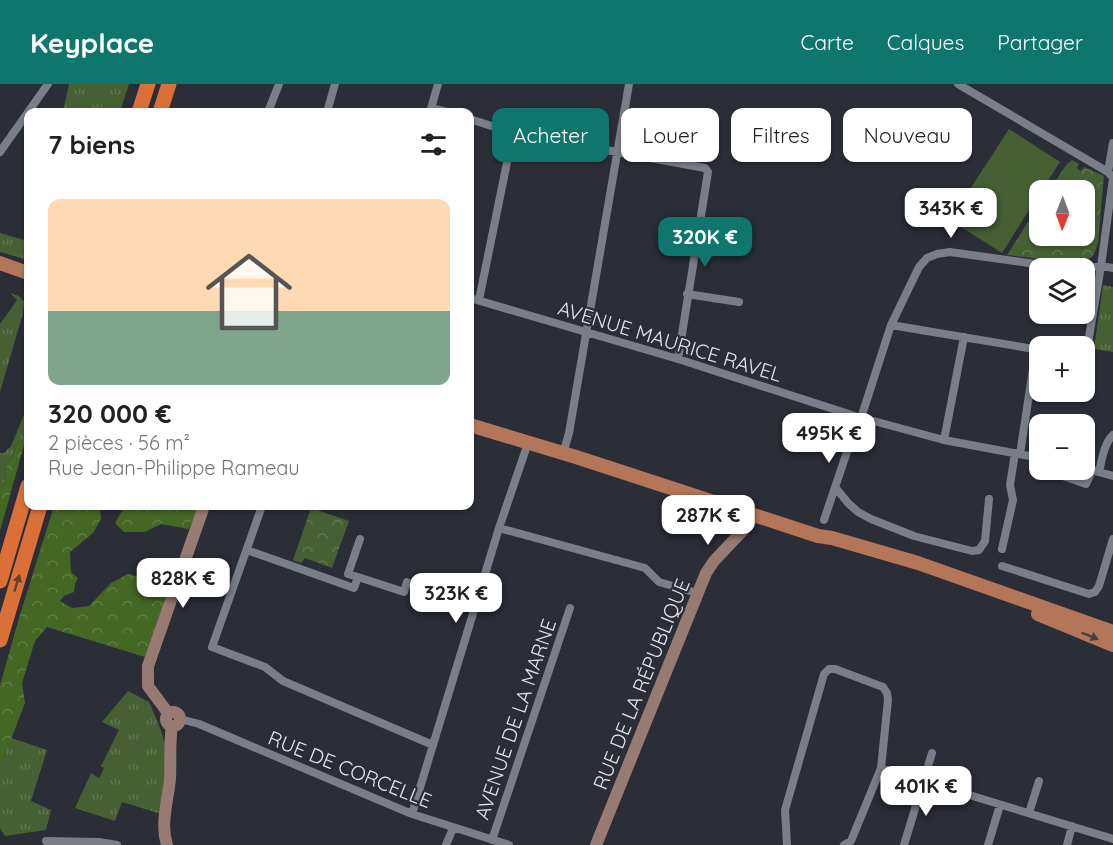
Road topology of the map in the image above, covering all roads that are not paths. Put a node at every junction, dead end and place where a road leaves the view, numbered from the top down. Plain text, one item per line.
1 (48, 84) edge
2 (148, 84) edge
3 (169, 84) edge
4 (279, 84) edge
5 (335, 84) edge
6 (438, 84) edge
7 (629, 84) edge
8 (958, 84) edge
9 (31, 108) edge
10 (140, 108) edge
11 (161, 108) edge
12 (270, 108) edge
13 (328, 108) edge
14 (432, 108) edge
15 (24, 118) edge
16 (474, 120) edge
17 (492, 126) edge
18 (1113, 143) edge
19 (609, 150) edge
20 (0, 152) edge
21 (618, 152) junction
22 (506, 162) edge
23 (1111, 176) edge
24 (0, 263) edge
25 (1029, 263) edge
26 (1101, 266) junction
27 (1095, 267) edge
28 (1113, 267) edge
29 (0, 271) edge
30 (24, 272) edge
31 (24, 277) edge
32 (687, 294) junction
33 (474, 299) edge
34 (739, 302) dead end
35 (891, 325) junction
36 (586, 333) junction
37 (1089, 336) edge
38 (964, 337) junction
39 (1029, 348) edge
40 (678, 359) junction
41 (1029, 394) edge
42 (861, 418) junction
43 (474, 426) edge
44 (1113, 435) edge
45 (944, 440) junction
46 (528, 443) junction
47 (1017, 453) junction
48 (563, 454) junction
49 (1029, 456) edge
50 (1095, 464) edge
51 (1095, 470) edge
52 (1113, 476) edge
53 (1074, 480) edge
54 (1088, 480) edge
55 (835, 487) junction
56 (988, 499) dead end
57 (24, 500) edge
58 (39, 510) edge
59 (203, 510) edge
60 (261, 510) edge
61 (752, 514) junction
62 (824, 519) dead end
63 (499, 528) junction
64 (818, 536) junction
65 (360, 539) dead end
66 (1113, 539) edge
67 (1002, 549) dead end
68 (247, 550) junction
69 (1002, 566) dead end
70 (357, 577) junction
71 (0, 581) edge
72 (408, 582) dead end
73 (697, 593) junction
74 (570, 608) dead end
75 (1113, 632) edge
76 (0, 640) edge
77 (1113, 645) edge
78 (176, 722) junction
79 (434, 745) junction
80 (932, 753) dead end
81 (881, 768) junction
82 (924, 781) junction
83 (1039, 781) dead end
84 (1000, 805) junction
85 (1029, 813) junction
86 (412, 814) junction
87 (1072, 826) junction
88 (453, 828) junction
89 (1113, 839) edge
90 (46, 841) dead end
91 (500, 843) edge
92 (117, 845) edge
93 (167, 845) edge
94 (446, 845) edge
95 (596, 845) edge
96 (787, 845) edge
97 (844, 845) edge
98 (904, 845) edge
99 (988, 845) edge
100 (1067, 845) edge

1 - 9 street
2 - 10 highway
3 - 11 highway
4 - 12 street
5 - 13 street
6 - 14 street
7 - 21 street
8 - 23 street
15 - 20 street
16 - 17 street
18 - 23 street
19 - 21 street
21 - 32 street
21 - 36 street
22 - 33 street
23 - 26 street
24 - 30 main road
25 - 35 street
26 - 27 street
26 - 28 street
26 - 37 street
29 - 31 main road
32 - 34 street
32 - 40 street
33 - 36 street, AVENUE MAURICE RAVEL
35 - 38 street
35 - 42 street
36 - 40 street, AVENUE MAURICE RAVEL
36 - 48 street
38 - 39 street
38 - 45 street
40 - 42 street, AVENUE MAURICE RAVEL
41 - 47 street
42 - 45 street, AVENUE MAURICE RAVEL
42 - 55 street
43 - 46 main road
44 - 50 street
45 - 47 street, AVENUE MAURICE RAVEL
46 - 48 main road
46 - 63 street
47 - 49 street, AVENUE MAURICE RAVEL
47 - 67 street
48 - 61 main road
51 - 52 street
53 - 54 street
55 - 56 street
55 - 62 street
57 - 71 highway
76 -> 58 highway
59 - 78 street
60 - 68 street
61 - 64 main road
61 - 73 street, RUE DE LA RÉPUBLIQUE
63 - 73 street
63 - 79 street
64 - 75 main road
64 -> 77 main road
65 - 70 street
66 - 69 street
68 - 70 street
68 - 79 street
70 - 72 street
73 - 95 street, RUE DE LA RÉPUBLIQUE
74 - 91 street, AVENUE DE LA MARNE
78 - 86 street, RUE DE CORCELLE
78 - 93 street
79 - 86 street
80 - 82 street
81 - 82 street
81 - 96 street
81 - 97 street
82 - 84 street
82 - 98 street
83 - 85 street
84 - 85 street
84 - 99 street
85 - 87 street
86 - 88 street, RUE DE CORCELLE
87 - 89 street
87 - 100 street
88 - 91 street, RUE DE CORCELLE
88 - 94 street
90 - 92 street

